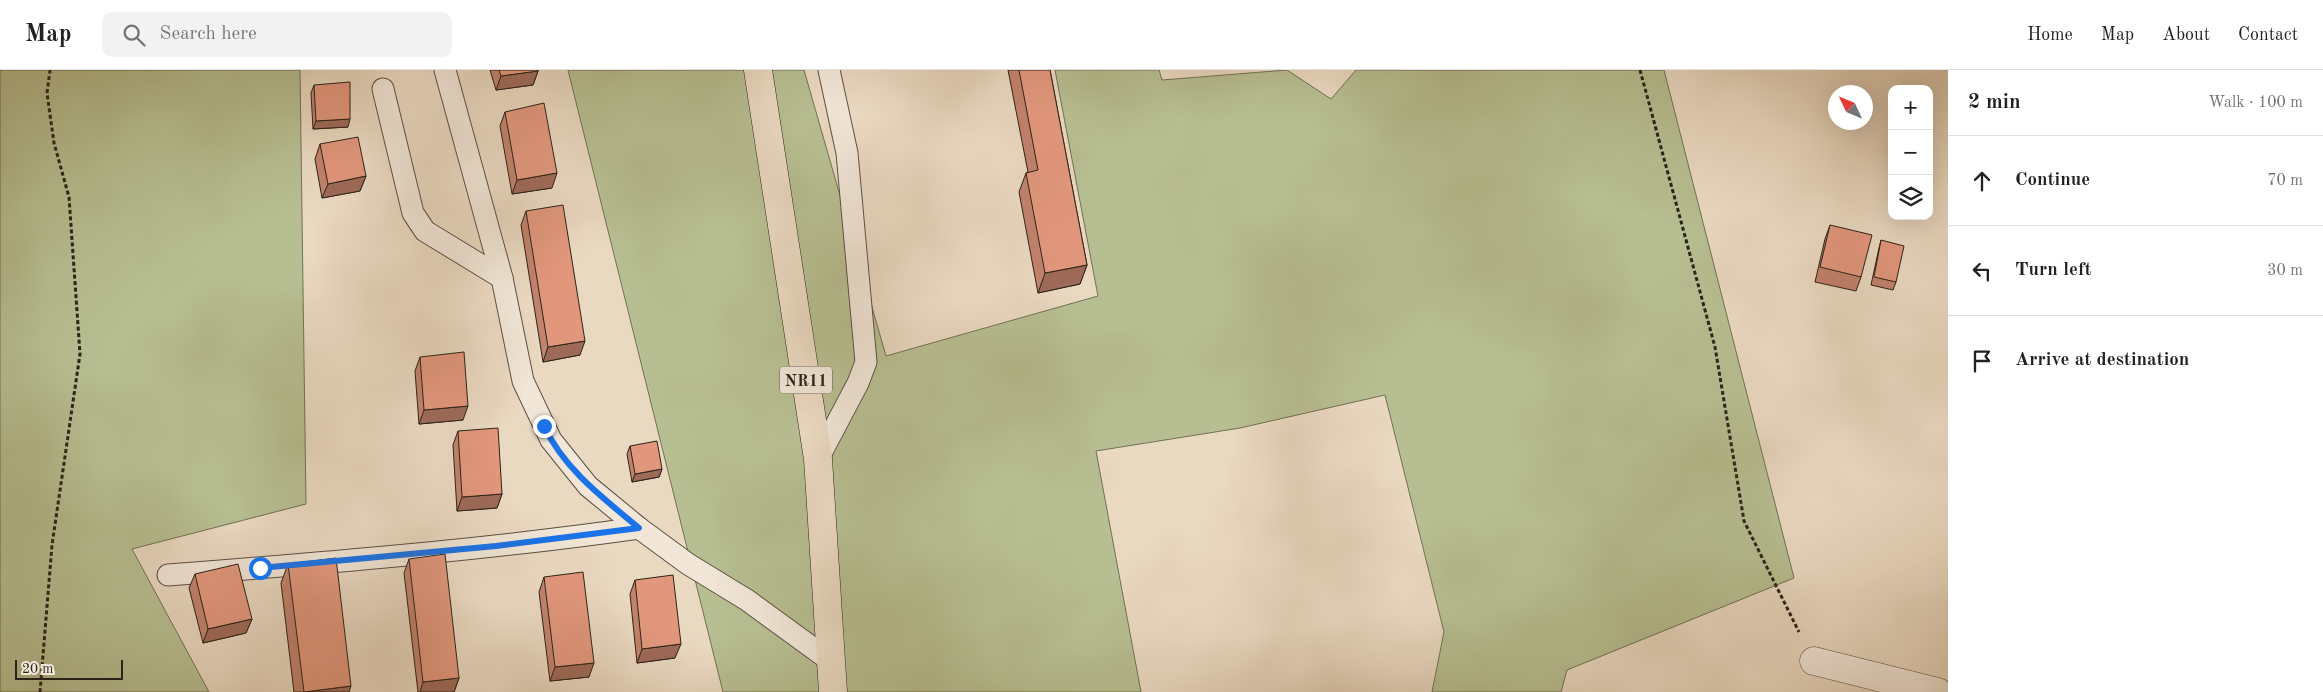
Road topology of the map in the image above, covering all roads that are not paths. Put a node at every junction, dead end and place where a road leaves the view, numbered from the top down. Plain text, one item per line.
1 (444, 70) edge
2 (758, 70) edge
3 (829, 70) edge
4 (384, 90) dead end
5 (502, 278) junction
6 (818, 459) junction
7 (639, 528) junction
8 (168, 575) dead end
9 (1814, 661) road end
10 (832, 662) junction
11 (832, 692) edge
12 (1938, 692) edge

1 - 5 lane
2 - 6 highway, NR11
3 - 6 lane
4 - 5 lane
5 - 7 lane
6 - 10 highway, NR11
7 - 8 lane
7 - 10 lane
9 - 12 street
10 - 11 highway, NR11

